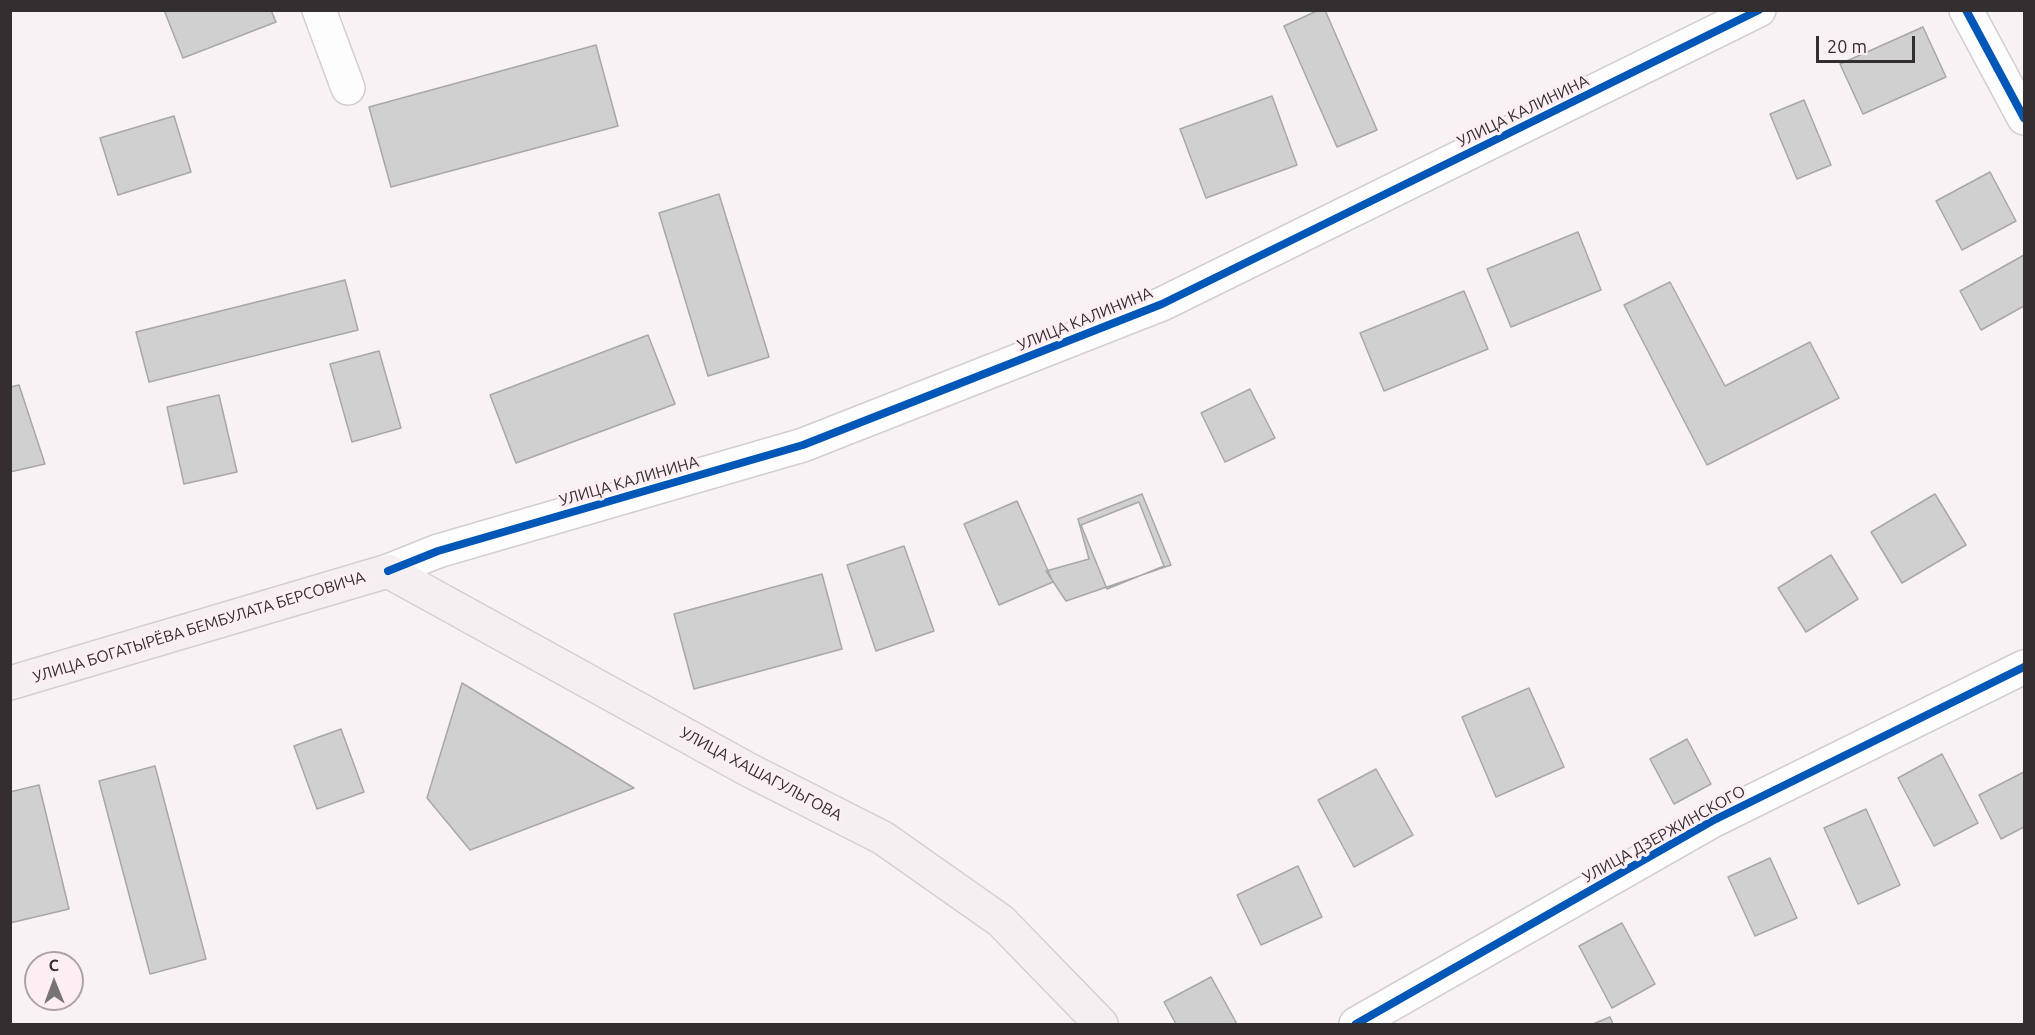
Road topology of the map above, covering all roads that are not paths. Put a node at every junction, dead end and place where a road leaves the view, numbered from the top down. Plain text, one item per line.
1 (319, 10) edge
2 (1759, 10) edge
3 (1966, 10) edge
4 (348, 88) dead end
5 (2025, 118) edge
6 (388, 571) junction
7 (2025, 667) edge
8 (10, 684) edge
9 (1101, 1024) edge
10 (1356, 1024) edge

1 - 4 street
2 - 6 street, УЛИЦА КАЛИНИНА
3 - 5 street
6 - 8 main road, УЛИЦА БОГАТЫРЁВА БЕМБУЛАТА БЕРСОВИЧА
6 - 9 main road, УЛИЦА ХАШАГУЛЬГОВА
7 - 10 street, УЛИЦА ДЗЕРЖИНСКОГО

